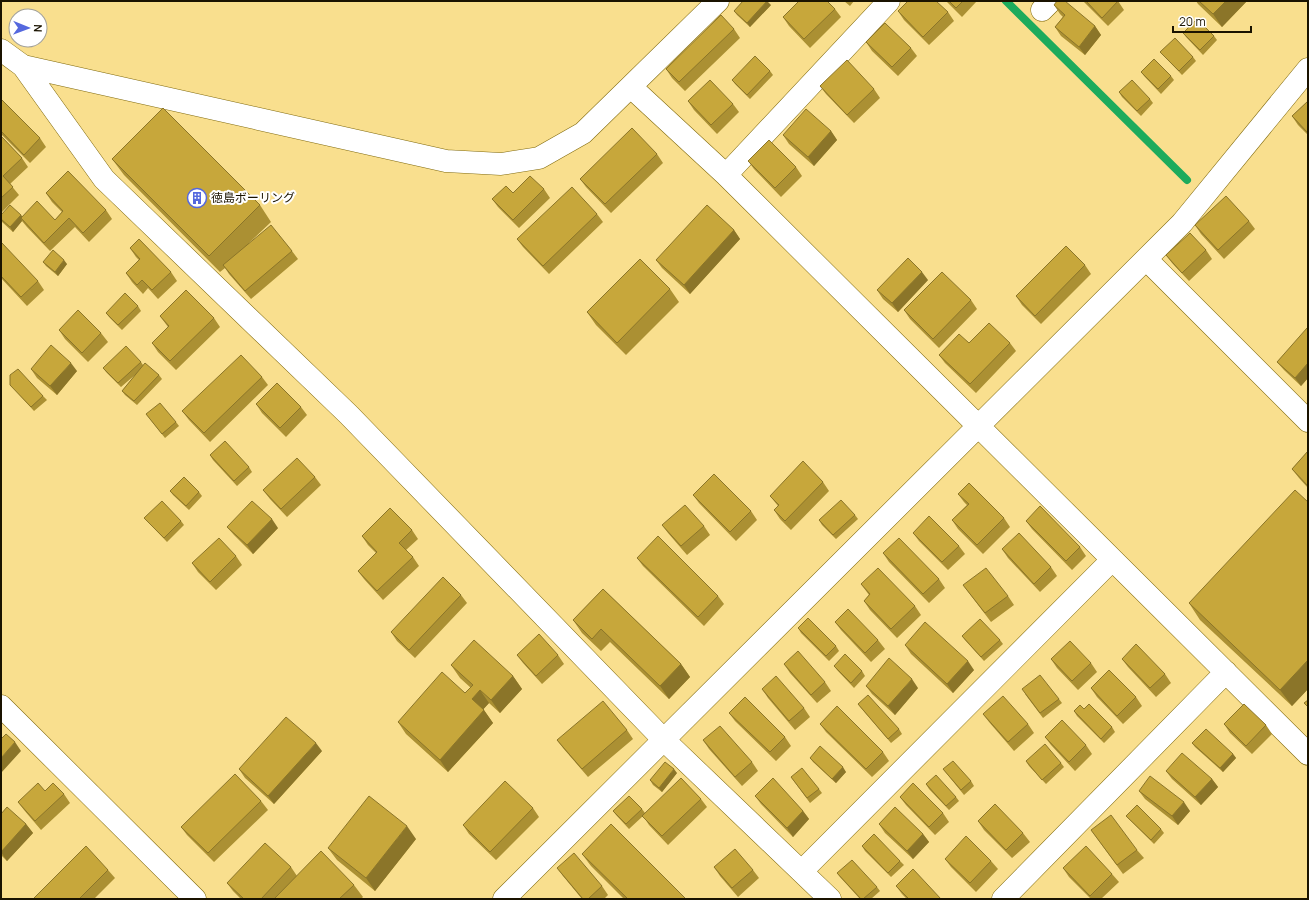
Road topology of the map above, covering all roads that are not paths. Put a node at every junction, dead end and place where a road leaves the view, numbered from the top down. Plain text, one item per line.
1 (718, 1) edge
2 (889, 1) edge
3 (1, 50) edge
4 (23, 66) junction
5 (1308, 69) edge
6 (631, 87) junction
7 (726, 175) junction
8 (1146, 259) junction
9 (1308, 421) edge
10 (978, 427) junction
11 (1112, 560) junction
12 (1226, 672) junction
13 (1, 706) edge
14 (664, 740) junction
15 (1308, 754) edge
16 (802, 871) junction
17 (195, 899) edge
18 (504, 899) edge
19 (830, 899) edge
20 (1003, 899) edge

1 - 6 street
2 - 7 street
3 - 4 street
4 - 6 street
4 - 14 street
5 - 8 street
6 - 7 street
7 - 10 street
8 - 9 street
8 - 10 street
10 - 11 street
10 - 14 street
11 - 12 street
11 - 16 street
12 - 15 street
12 - 20 street
13 - 17 street
14 - 16 street
14 - 18 street
16 - 19 street

